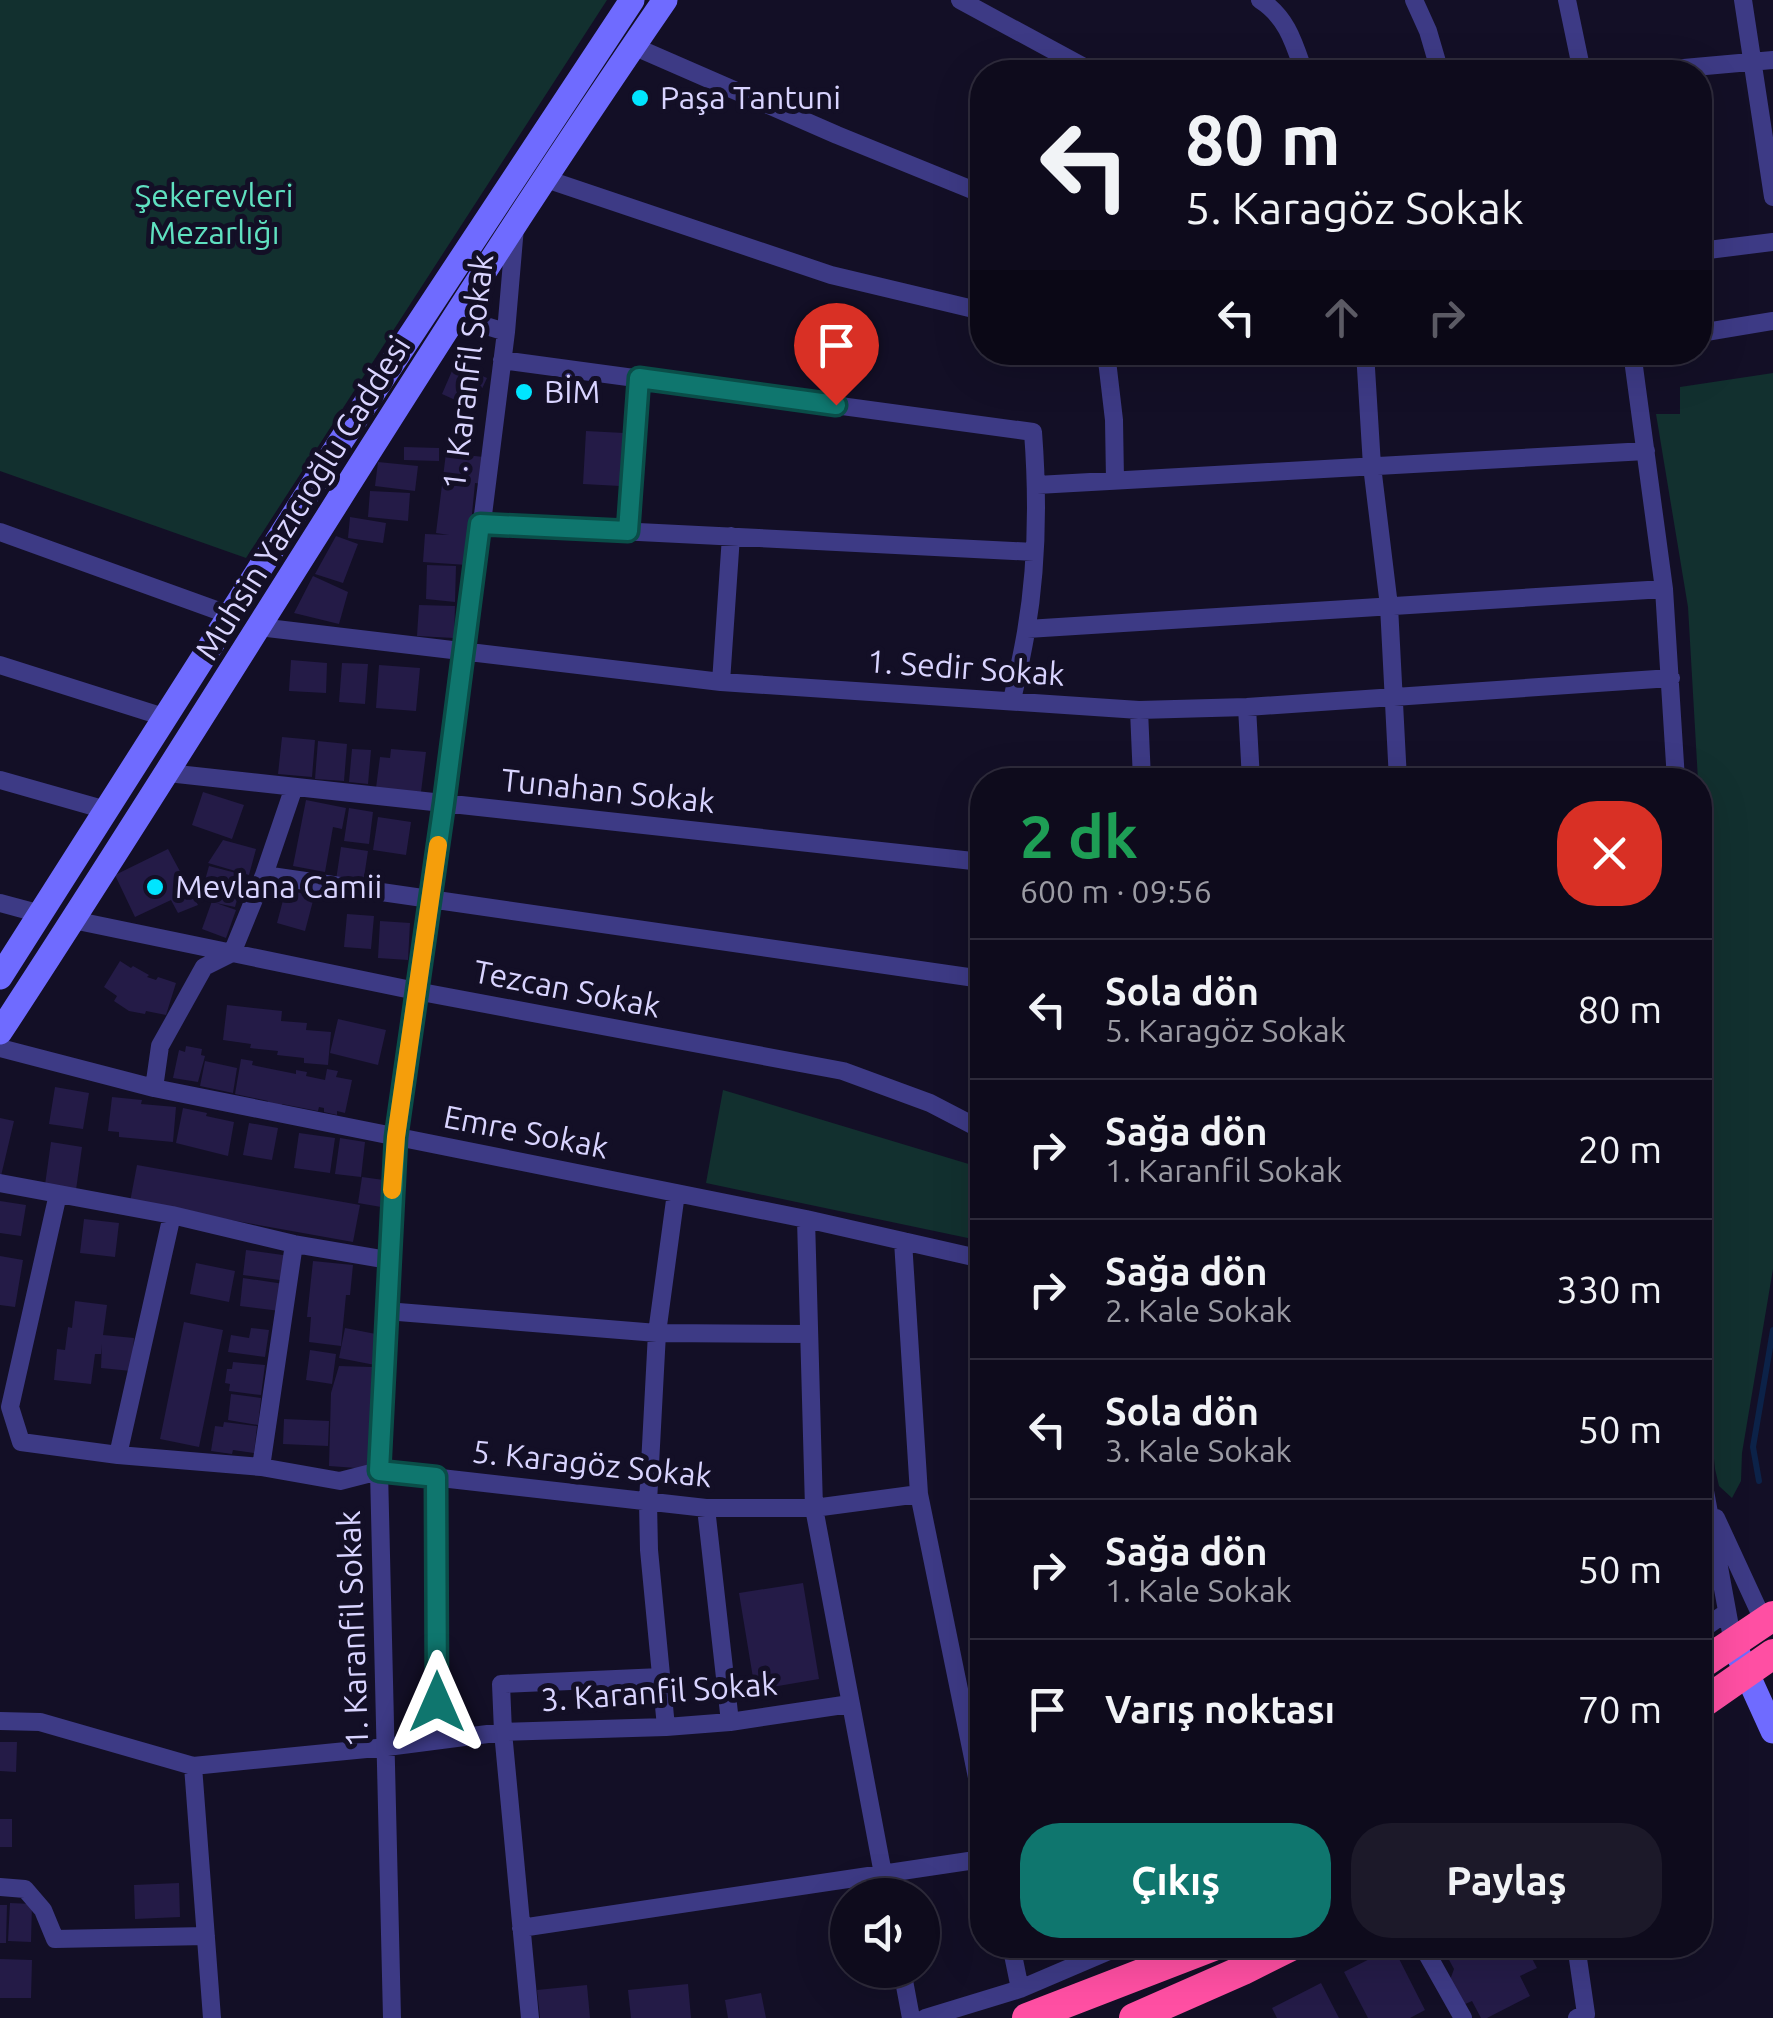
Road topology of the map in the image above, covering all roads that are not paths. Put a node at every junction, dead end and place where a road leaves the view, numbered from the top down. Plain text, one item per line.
1 (632, 0) edge
2 (665, 0) edge
3 (960, 0) edge
4 (1414, 0) edge
5 (1567, 0) edge
6 (1742, 0) edge
7 (1271, 3) edge
8 (634, 46) junction
9 (1070, 60) edge
10 (1300, 60) edge
11 (1436, 60) edge
12 (1580, 60) edge
13 (1752, 60) junction
14 (1773, 60) edge
15 (1712, 64) edge
16 (546, 179) junction
17 (970, 189) edge
18 (1773, 197) edge
19 (492, 212) junction
20 (515, 226) junction
21 (1773, 242) edge
22 (1712, 250) edge
23 (970, 308) edge
24 (456, 317) junction
25 (1773, 321) edge
26 (1712, 331) edge
27 (506, 332) junction
28 (502, 360) junction
29 (1108, 365) edge
30 (1366, 365) edge
31 (1634, 365) edge
32 (639, 378) junction
33 (1646, 450) junction
34 (1372, 466) junction
35 (1114, 480) junction
36 (1037, 485) junction
37 (480, 524) junction
38 (628, 531) junction
39 (0, 532) edge
40 (732, 536) junction
41 (1034, 552) junction
42 (1664, 589) junction
43 (1388, 606) junction
44 (230, 615) junction
45 (259, 627) junction
46 (1027, 629) junction
47 (466, 650) junction
48 (0, 665) edge
49 (1671, 678) junction
50 (721, 682) junction
51 (1395, 697) junction
52 (1012, 700) junction
53 (1247, 708) junction
54 (1140, 710) junction
55 (164, 717) junction
56 (1142, 768) edge
57 (1250, 768) edge
58 (1398, 768) edge
59 (1675, 768) edge
60 (168, 773) junction
61 (0, 780) edge
62 (294, 786) junction
63 (444, 803) junction
64 (106, 810) junction
65 (970, 861) edge
66 (264, 875) junction
67 (429, 899) junction
68 (0, 902) edge
69 (41, 914) junction
70 (73, 920) junction
71 (232, 953) junction
72 (0, 977) edge
73 (970, 977) edge
74 (416, 991) junction
75 (0, 1032) edge
76 (0, 1048) edge
77 (154, 1088) junction
78 (970, 1124) edge
79 (396, 1137) junction
80 (0, 1183) edge
81 (676, 1193) junction
82 (58, 1194) junction
83 (172, 1215) junction
84 (806, 1219) junction
85 (903, 1241) junction
86 (294, 1244) junction
87 (970, 1256) edge
88 (388, 1260) junction
89 (386, 1311) junction
90 (657, 1333) junction
91 (808, 1334) junction
92 (118, 1455) junction
93 (261, 1467) junction
94 (379, 1471) junction
95 (436, 1477) junction
96 (920, 1494) junction
97 (648, 1502) junction
98 (706, 1508) junction
99 (814, 1508) junction
100 (1712, 1510) edge
101 (1712, 1533) edge
102 (1727, 1612) junction
103 (1712, 1622) edge
104 (1770, 1627) edge
105 (1733, 1643) junction
106 (1773, 1654) edge
107 (1712, 1657) edge
108 (1747, 1673) junction
109 (662, 1677) junction
110 (1712, 1697) edge
111 (850, 1704) junction
112 (0, 1722) edge
113 (730, 1722) junction
114 (666, 1727) junction
115 (1773, 1731) edge
116 (502, 1732) junction
117 (437, 1740) junction
118 (970, 1742) edge
119 (387, 1747) junction
120 (193, 1766) junction
121 (970, 1861) edge
122 (883, 1874) junction
123 (884, 1878) edge
124 (0, 1888) edge
125 (521, 1928) junction
126 (206, 1936) junction
127 (1014, 1958) edge
128 (1101, 1958) edge
129 (1173, 1958) edge
130 (1267, 1958) edge
131 (1429, 1958) edge
132 (1577, 1958) edge
133 (905, 1988) edge
134 (1024, 2003) edge
135 (1582, 2016) edge
136 (212, 2018) edge
137 (392, 2018) edge
138 (530, 2018) edge
139 (911, 2018) edge
140 (925, 2018) edge
141 (1134, 2018) edge
142 (1463, 2018) edge

1 - 19 street, Muhsin Yazıcıoğlu Caddesi
2 - 8 street, Muhsin Yazıcıoğlu Caddesi
3 - 9 street
4 - 11 street
5 - 12 street
6 - 13 street
7 - 10 street
8 - 16 street, Muhsin Yazıcıoğlu Caddesi
8 - 17 street
13 - 14 street
13 - 15 street
13 - 18 street
16 - 20 street, Muhsin Yazıcıoğlu Caddesi
16 - 23 street
19 - 20 street
19 - 44 street, Muhsin Yazıcıoğlu Caddesi
20 - 24 street, Muhsin Yazıcıoğlu Caddesi
20 - 27 street, 1. Karanfil Sokak
21 - 22 street
24 - 27 street
24 - 45 street, Muhsin Yazıcıoğlu Caddesi
25 - 26 street
27 - 28 street, 1. Karanfil Sokak
28 - 32 street
28 - 37 street, 1. Karanfil Sokak
29 - 35 street
30 - 34 street
31 - 33 street
32 - 36 street
32 - 38 street
33 - 34 street
33 - 42 street
34 - 35 street
34 - 43 street
35 - 36 street
36 - 41 street
37 - 38 street
37 - 47 street, 1. Karanfil Sokak
38 - 40 street
39 - 44 street
40 - 41 street
40 - 50 street
41 - 46 street
42 - 43 street
42 - 49 street
43 - 46 street
43 - 51 street
44 - 45 street
44 - 55 street, Muhsin Yazıcıoğlu Caddesi
45 - 47 street, 1. Sedir Sokak
45 - 60 street, Muhsin Yazıcıoğlu Caddesi
46 - 52 street
47 - 50 street, 1. Sedir Sokak
47 - 63 street, 1. Karanfil Sokak
48 - 55 street
49 - 51 street, 1. Sedir Sokak
49 - 59 street
50 - 52 street, 1. Sedir Sokak
51 - 53 street, 1. Sedir Sokak
51 - 58 street
52 - 54 street, 1. Sedir Sokak
53 - 54 street, 1. Sedir Sokak
53 - 57 street
54 - 56 street
55 - 64 street, Muhsin Yazıcıoğlu Caddesi
60 - 62 street, Tunahan Sokak
60 - 70 street, Muhsin Yazıcıoğlu Caddesi
61 - 64 street
62 - 63 street, Tunahan Sokak
62 - 66 street
63 - 65 street, Tunahan Sokak
63 - 67 street, 1. Karanfil Sokak
64 - 69 street, Muhsin Yazıcıoğlu Caddesi
66 - 67 street
66 - 71 street
67 - 73 street
67 - 74 street, 1. Karanfil Sokak
68 - 69 street
69 - 70 street
69 - 72 street, Muhsin Yazıcıoğlu Caddesi
70 - 71 street, Tezcan Sokak
70 - 75 street, Muhsin Yazıcıoğlu Caddesi
71 - 74 street, Tezcan Sokak
71 - 77 street
74 - 78 street, Tezcan Sokak
74 - 79 street, 1. Karanfil Sokak
76 - 77 street, Emre Sokak
77 - 79 street, Emre Sokak
79 - 81 street, Emre Sokak
79 - 88 street, 1. Karanfil Sokak
80 - 82 street
81 - 84 street, Emre Sokak
81 - 90 street
82 - 83 street
82 - 92 street, 5. Karagöz Sokak
83 - 86 street
83 - 92 street
84 - 85 street, Emre Sokak
84 - 91 street
85 - 87 street, Emre Sokak
85 - 96 street
86 - 88 street
86 - 93 street
88 - 89 street, 1. Karanfil Sokak
89 - 90 street
89 - 94 street, 1. Karanfil Sokak
90 - 91 street
90 - 97 street
91 - 99 street
92 - 93 street, 5. Karagöz Sokak
93 - 94 street, 5. Karagöz Sokak
94 - 95 street, 5. Karagöz Sokak
94 - 119 street, 1. Karanfil Sokak
95 - 97 street, 5. Karagöz Sokak
95 - 117 street
96 - 99 street, 5. Karagöz Sokak
96 - 118 street
97 - 98 street, 5. Karagöz Sokak
97 - 109 street
98 - 99 street, 5. Karagöz Sokak
98 - 113 street
99 - 111 street
100 - 104 street
101 - 102 street
102 - 103 street
102 - 105 street
104 - 105 highway
105 - 107 highway
105 - 108 street
106 - 108 highway
108 - 110 highway
108 - 115 street
109 - 114 street
109 - 116 street
111 - 113 street, 3. Karanfil Sokak
111 - 122 street
112 - 120 street, 3. Karanfil Sokak
113 - 114 street, 3. Karanfil Sokak
114 - 116 street, 3. Karanfil Sokak
116 - 117 street, 3. Karanfil Sokak
116 - 125 street
117 - 119 street, 3. Karanfil Sokak
119 - 120 street, 3. Karanfil Sokak
119 - 137 street, 1. Karanfil Sokak
120 - 126 street
121 - 122 street
122 - 123 street
122 - 125 street
124 - 126 street
125 - 138 street
126 - 136 street
127 - 134 street
128 - 134 street
129 - 134 highway
130 - 141 highway
131 - 142 street
132 - 135 street
133 - 139 street
134 - 140 street

